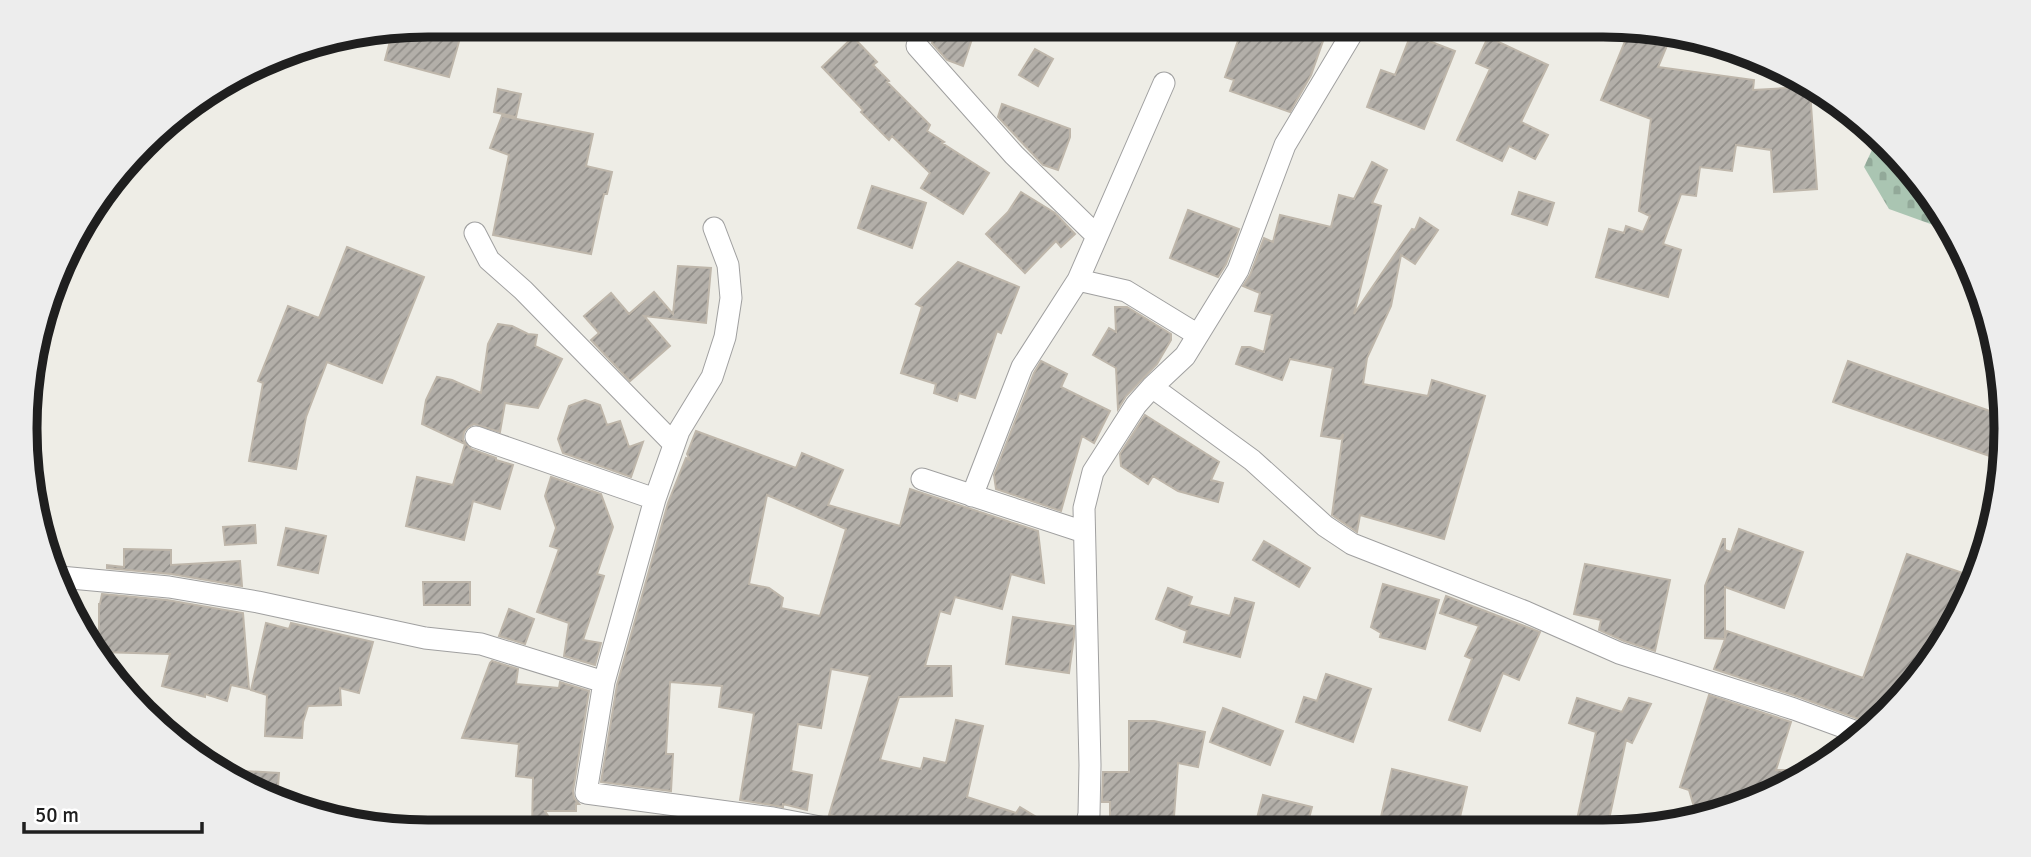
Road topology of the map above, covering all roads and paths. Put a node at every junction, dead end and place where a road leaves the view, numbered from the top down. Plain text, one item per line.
1 (1349, 37) edge
2 (917, 46) dead end
3 (1164, 83) dead end
4 (714, 228) dead end
5 (475, 233) dead end
6 (1097, 236) junction
7 (1078, 280) junction
8 (1198, 335) junction
9 (1152, 387) junction
10 (476, 438) dead end
11 (674, 444) junction
12 (922, 479) dead end
13 (972, 496) junction
14 (655, 499) junction
15 (1084, 532) junction
16 (67, 578) edge
17 (604, 682) junction
18 (1852, 730) edge
19 (783, 820) edge
20 (1088, 820) edge

1 - 8 street
2 - 6 street
3 - 6 street
4 - 11 street
5 - 11 street
6 - 7 street
7 - 8 street
7 - 13 street
8 - 9 street
9 - 15 street
9 - 18 street
10 - 14 street
11 - 14 street
12 - 13 street
13 - 15 street
14 - 17 street
15 - 20 street
16 - 17 street
17 - 19 street

